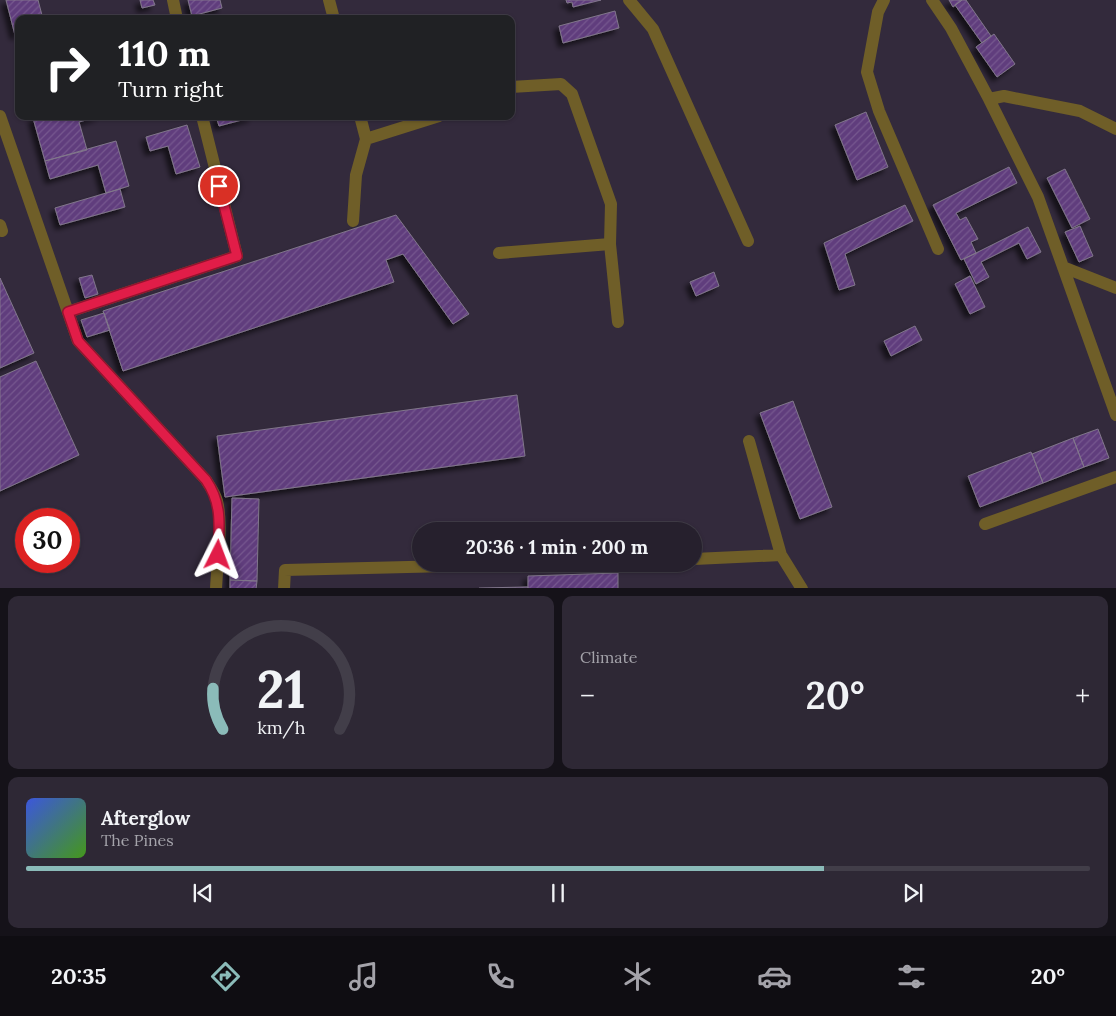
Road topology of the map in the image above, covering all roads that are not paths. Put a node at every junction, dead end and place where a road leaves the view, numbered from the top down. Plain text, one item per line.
1 (173, 0) edge
2 (329, 0) edge
3 (629, 0) edge
4 (884, 0) edge
5 (932, 0) edge
6 (176, 15) edge
7 (333, 15) edge
8 (515, 86) edge
9 (989, 99) junction
10 (0, 116) edge
11 (203, 120) edge
12 (361, 120) edge
13 (426, 120) edge
14 (1116, 129) edge
15 (366, 139) junction
16 (353, 221) dead end
17 (748, 241) dead end
18 (610, 244) junction
19 (938, 249) dead end
20 (499, 253) dead end
21 (1062, 267) junction
22 (1116, 288) edge
23 (68, 312) junction
24 (618, 322) dead end
25 (1116, 415) edge
26 (749, 441) dead end
27 (1116, 477) edge
28 (985, 524) dead end
29 (781, 555) junction
30 (702, 559) edge
31 (412, 567) edge
32 (216, 588) edge
33 (284, 588) edge
34 (802, 588) edge

1 - 6 street
2 - 7 street
3 - 17 street
4 - 19 street
5 - 9 street
8 - 18 street
9 - 14 street
9 - 21 street
10 - 23 street
11 - 23 street
12 - 15 street
13 - 15 street
15 - 16 street
18 - 20 street
18 - 24 street
21 - 22 street
21 - 25 street
23 - 32 street
26 - 29 street
27 - 28 street
29 - 30 street
29 - 34 street
31 - 33 street

